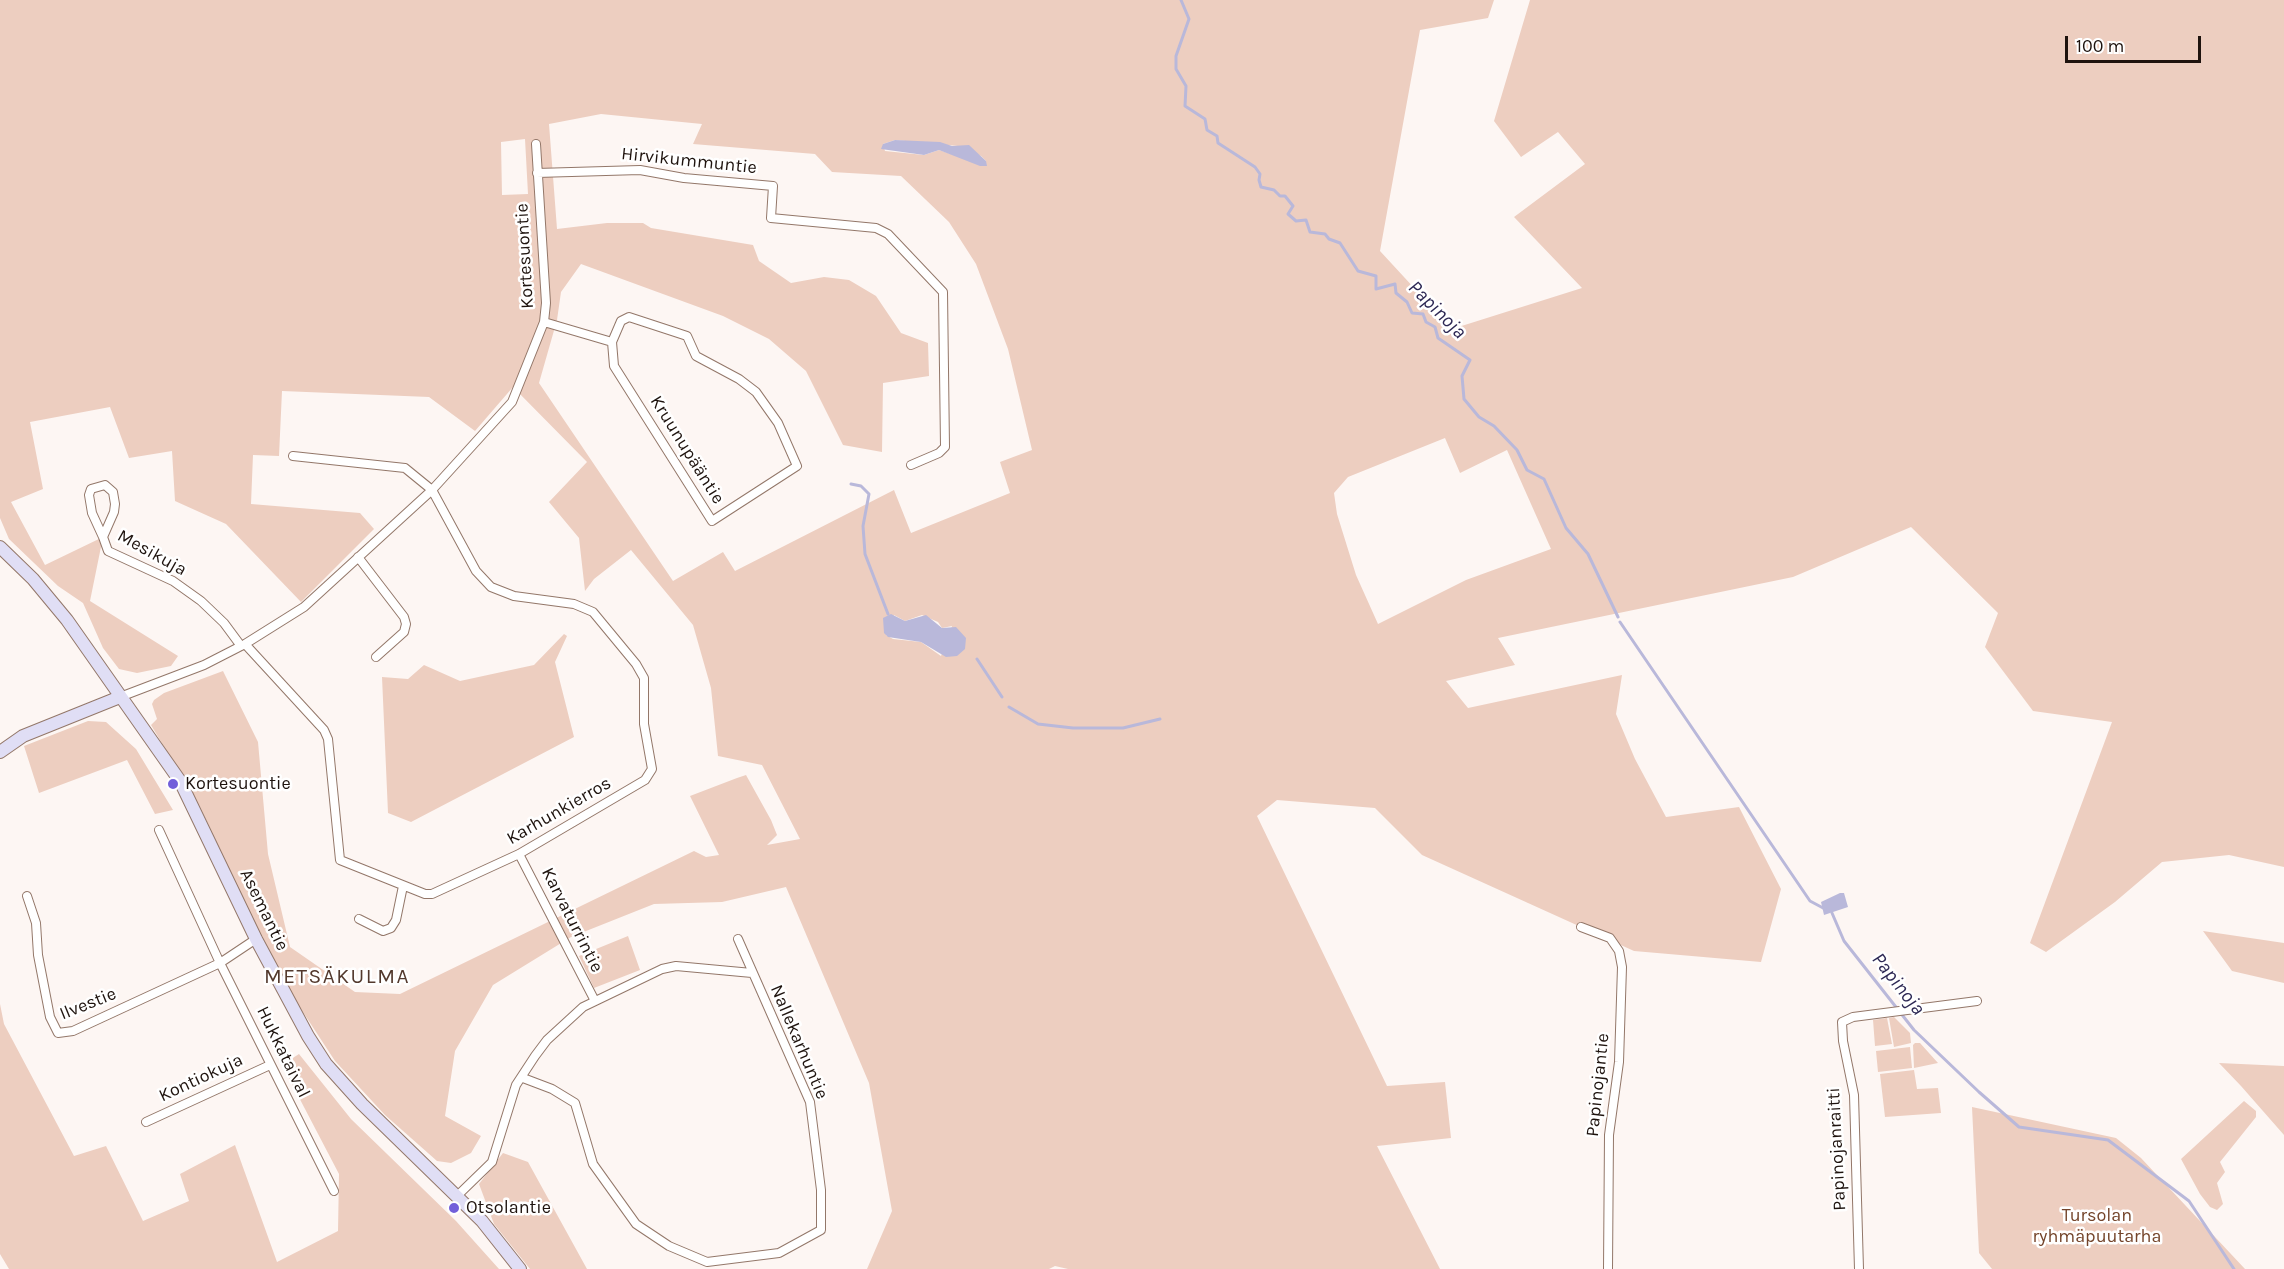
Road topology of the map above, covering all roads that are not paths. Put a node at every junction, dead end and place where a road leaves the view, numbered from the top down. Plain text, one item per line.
1 (536, 144) dead end
2 (537, 173) junction
3 (544, 322) junction
4 (612, 342) junction
5 (293, 456) dead end
6 (911, 465) dead end
7 (432, 490) junction
8 (102, 537) junction
9 (0, 547) edge
10 (358, 557) junction
11 (243, 645) junction
12 (376, 657) dead end
13 (120, 697) junction
14 (0, 752) edge
15 (159, 830) dead end
16 (519, 854) junction
17 (403, 886) junction
18 (27, 896) dead end
19 (359, 919) dead end
20 (1581, 927) dead end
21 (256, 939) junction
22 (738, 939) dead end
23 (220, 963) junction
24 (752, 973) junction
25 (595, 1000) junction
26 (1977, 1001) dead end
27 (270, 1065) junction
28 (523, 1078) junction
29 (146, 1122) dead end
30 (334, 1191) dead end
31 (457, 1196) junction
32 (705, 1266) edge
33 (520, 1269) edge
34 (1608, 1269) edge
35 (1859, 1269) edge

1 - 2 street, Kortesuontie
2 - 3 street, Kortesuontie
2 - 6 street, Hirvikummuntie
3 - 4 street
3 - 7 street, Kortesuontie
4 - 4 street, Kruunupääntie
5 - 7 street
7 - 10 street, Kortesuontie
7 - 16 street, Karhunkierros
8 - 8 street, Mesikuja
8 - 11 street, Mesikuja
9 - 13 main road, Asemantie
10 - 11 street, Kortesuontie
10 - 12 street
11 - 13 street, Kortesuontie
11 - 17 street, Karhunkierros
13 - 14 main road
13 - 21 main road, Asemantie
15 - 23 street, Hukkataival
16 - 17 street, Karhunkierros
16 - 25 street, Karvaturrintie
17 - 19 street
18 - 23 street, Ilvestie
20 - 34 street, Papinojantie
21 - 23 street, Ilvestie
21 - 31 main road, Asemantie
22 - 24 street
23 - 27 street, Hukkataival
24 - 25 street
24 - 32 street, Nallekarhuntie
25 - 28 street
26 - 35 street, Papinojanraitti
27 - 29 street, Kontiokuja
27 - 30 street, Hukkataival
28 - 31 street
28 - 32 street, Nallekarhuntie
31 - 33 main road, Asemantie

